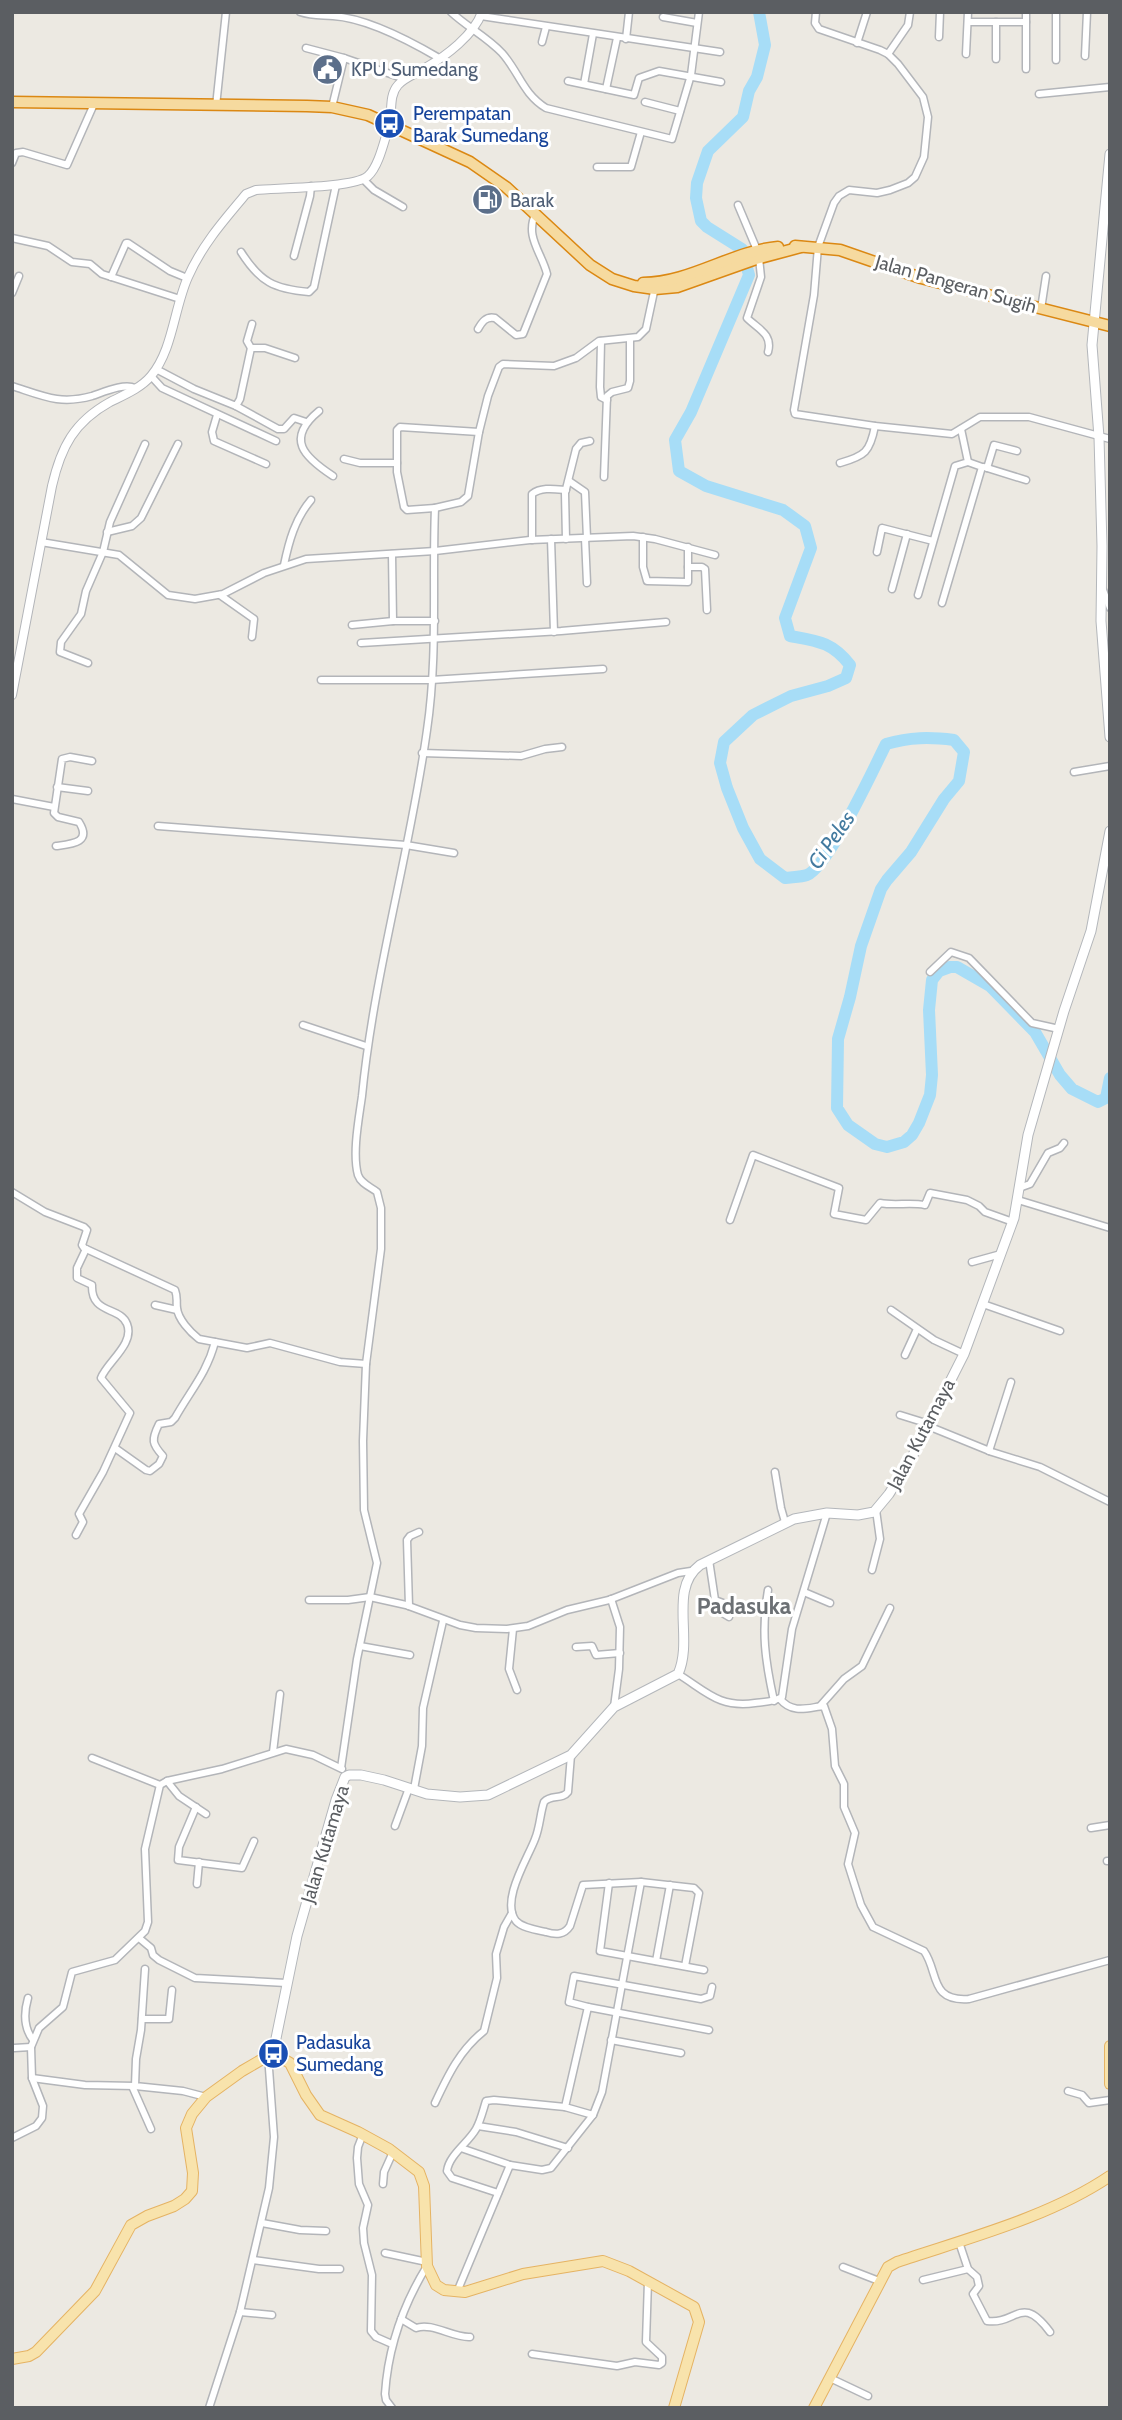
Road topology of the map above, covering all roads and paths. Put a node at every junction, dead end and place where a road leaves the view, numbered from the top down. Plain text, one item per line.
1 (226, 12) edge
2 (300, 12) edge
3 (451, 12) edge
4 (629, 12) edge
5 (699, 12) edge
6 (817, 12) edge
7 (867, 12) edge
8 (910, 12) edge
9 (940, 12) edge
10 (968, 12) edge
11 (1026, 12) edge
12 (1056, 12) edge
13 (1087, 12) edge
14 (481, 14) edge
15 (663, 17) dead end
16 (968, 22) junction
17 (996, 22) junction
18 (1026, 22) junction
19 (697, 23) junction
20 (546, 27) junction
21 (474, 29) junction
22 (593, 34) junction
23 (939, 37) dead end
24 (617, 38) junction
25 (626, 39) junction
26 (542, 42) dead end
27 (857, 43) junction
28 (306, 48) dead end
29 (693, 50) junction
30 (720, 52) dead end
31 (888, 54) junction
32 (966, 54) dead end
33 (1085, 56) dead end
34 (344, 58) junction
35 (439, 58) junction
36 (996, 59) dead end
37 (1056, 60) dead end
38 (1026, 69) dead end
39 (691, 75) junction
40 (405, 79) junction
41 (568, 81) dead end
42 (721, 82) dead end
43 (583, 84) junction
44 (1110, 88) edge
45 (606, 89) junction
46 (1039, 94) dead end
47 (12, 102) edge
48 (645, 102) dead end
49 (94, 103) junction
50 (216, 106) junction
51 (332, 107) junction
52 (680, 111) junction
53 (390, 124) junction
54 (641, 132) junction
55 (1110, 154) edge
56 (12, 163) edge
57 (597, 167) dead end
58 (363, 178) junction
59 (336, 185) junction
60 (311, 186) junction
61 (738, 205) dead end
62 (403, 207) dead end
63 (536, 213) junction
64 (12, 238) edge
65 (818, 247) junction
66 (241, 252) dead end
67 (757, 254) junction
68 (294, 256) dead end
69 (19, 276) dead end
70 (1046, 276) dead end
71 (111, 277) junction
72 (187, 278) junction
73 (655, 286) junction
74 (12, 293) edge
75 (180, 299) junction
76 (1041, 309) junction
77 (1093, 323) junction
78 (252, 324) dead end
79 (1110, 326) edge
80 (478, 329) dead end
81 (630, 339) junction
82 (601, 341) junction
83 (251, 348) junction
84 (768, 352) dead end
85 (295, 358) dead end
86 (153, 373) junction
87 (12, 386) edge
88 (135, 388) junction
89 (607, 400) junction
90 (236, 406) junction
91 (318, 411) dead end
92 (218, 415) junction
93 (306, 422) junction
94 (875, 426) junction
95 (961, 429) junction
96 (479, 432) junction
97 (1099, 437) junction
98 (1110, 439) edge
99 (276, 440) dead end
100 (590, 441) dead end
101 (145, 444) dead end
102 (178, 444) dead end
103 (1017, 451) dead end
104 (344, 459) dead end
105 (968, 462) junction
106 (397, 463) junction
107 (840, 463) dead end
108 (266, 464) dead end
109 (984, 467) junction
110 (333, 475) dead end
111 (604, 477) dead end
112 (1026, 480) dead end
113 (569, 481) junction
114 (566, 490) junction
115 (311, 500) dead end
116 (435, 508) junction
117 (107, 532) junction
118 (907, 534) junction
119 (643, 537) junction
120 (586, 538) junction
121 (566, 539) junction
122 (532, 540) junction
123 (551, 540) junction
124 (933, 541) junction
125 (41, 542) junction
126 (688, 547) junction
127 (435, 551) junction
128 (103, 552) junction
129 (877, 552) dead end
130 (392, 554) junction
131 (715, 555) dead end
132 (284, 565) junction
133 (688, 567) junction
134 (587, 583) dead end
135 (1101, 585) junction
136 (892, 589) dead end
137 (220, 595) junction
138 (918, 595) dead end
139 (942, 603) dead end
140 (1110, 608) edge
141 (708, 610) dead end
142 (393, 621) junction
143 (435, 621) junction
144 (666, 622) dead end
145 (352, 625) dead end
146 (554, 632) junction
147 (12, 636) edge
148 (252, 637) dead end
149 (24, 639) junction
150 (434, 639) junction
151 (361, 643) dead end
152 (88, 663) dead end
153 (603, 669) dead end
154 (321, 680) dead end
155 (431, 680) junction
156 (12, 695) edge
157 (1110, 737) edge
158 (562, 747) dead end
159 (422, 753) junction
160 (92, 761) dead end
161 (1110, 766) edge
162 (1074, 772) dead end
163 (57, 787) junction
164 (88, 791) dead end
165 (12, 799) edge
166 (54, 807) junction
167 (158, 826) dead end
168 (1110, 831) edge
169 (406, 845) junction
170 (57, 846) dead end
171 (454, 853) dead end
172 (1105, 884) edge
173 (930, 972) dead end
174 (303, 1025) dead end
175 (1059, 1029) junction
176 (366, 1046) junction
177 (1065, 1143) dead end
178 (1019, 1188) junction
179 (12, 1192) edge
180 (1018, 1200) junction
181 (730, 1220) dead end
182 (1013, 1222) junction
183 (1110, 1228) edge
184 (86, 1250) junction
185 (1001, 1254) junction
186 (972, 1262) dead end
187 (983, 1304) junction
188 (155, 1305) dead end
189 (177, 1310) junction
190 (891, 1310) dead end
191 (918, 1329) junction
192 (1059, 1331) dead end
193 (215, 1342) junction
194 (964, 1354) junction
195 (905, 1355) dead end
196 (366, 1364) junction
197 (1011, 1382) dead end
198 (900, 1415) dead end
199 (929, 1425) junction
200 (115, 1448) junction
201 (989, 1451) junction
202 (775, 1472) dead end
203 (1110, 1502) edge
204 (876, 1510) junction
205 (827, 1513) junction
206 (785, 1522) junction
207 (419, 1532) dead end
208 (76, 1535) dead end
209 (709, 1560) junction
210 (872, 1570) dead end
211 (691, 1572) junction
212 (768, 1590) dead end
213 (804, 1592) junction
214 (370, 1597) junction
215 (611, 1599) junction
216 (309, 1600) dead end
217 (830, 1604) dead end
218 (409, 1606) junction
219 (890, 1608) dead end
220 (729, 1617) dead end
221 (443, 1620) junction
222 (513, 1629) junction
223 (360, 1646) junction
224 (576, 1647) dead end
225 (620, 1653) junction
226 (410, 1655) dead end
227 (678, 1674) junction
228 (517, 1690) dead end
229 (280, 1694) dead end
230 (777, 1700) junction
231 (821, 1705) junction
232 (614, 1707) junction
233 (273, 1752) junction
234 (571, 1755) junction
235 (92, 1758) dead end
236 (344, 1772) junction
237 (164, 1783) junction
238 (412, 1789) junction
239 (196, 1807) junction
240 (206, 1814) dead end
241 (1110, 1825) edge
242 (395, 1826) dead end
243 (1091, 1828) dead end
244 (254, 1841) dead end
245 (199, 1862) junction
246 (641, 1882) junction
247 (197, 1884) dead end
248 (609, 1884) junction
249 (670, 1885) junction
250 (512, 1913) junction
251 (139, 1938) junction
252 (627, 1956) junction
253 (656, 1961) junction
254 (1110, 1961) edge
255 (1099, 1964) junction
256 (685, 1966) junction
257 (145, 1969) dead end
258 (704, 1970) dead end
259 (1110, 1970) edge
260 (286, 1983) junction
261 (621, 1984) junction
262 (712, 1987) dead end
263 (172, 1990) dead end
264 (28, 1998) dead end
265 (587, 2007) junction
266 (616, 2012) junction
267 (142, 2019) junction
268 (709, 2030) dead end
269 (611, 2040) junction
270 (32, 2043) junction
271 (1110, 2046) edge
272 (14, 2048) edge
273 (681, 2053) dead end
274 (271, 2054) junction
275 (32, 2078) junction
276 (1110, 2084) edge
277 (133, 2086) junction
278 (1068, 2091) dead end
279 (206, 2097) junction
280 (1110, 2100) edge
281 (435, 2103) dead end
282 (565, 2107) junction
283 (593, 2115) junction
284 (478, 2126) junction
285 (151, 2129) dead end
286 (363, 2134) junction
287 (12, 2137) edge
288 (461, 2148) junction
289 (568, 2148) junction
290 (393, 2152) junction
291 (509, 2165) junction
292 (1110, 2176) edge
293 (383, 2184) dead end
294 (498, 2193) junction
295 (262, 2223) junction
296 (326, 2231) dead end
297 (958, 2242) junction
298 (385, 2253) dead end
299 (253, 2260) junction
300 (427, 2264) junction
301 (843, 2267) dead end
302 (340, 2269) dead end
303 (968, 2269) junction
304 (923, 2280) dead end
305 (648, 2281) junction
306 (879, 2281) junction
307 (457, 2292) junction
308 (240, 2312) junction
309 (272, 2315) dead end
310 (401, 2319) junction
311 (1050, 2332) dead end
312 (470, 2337) dead end
313 (392, 2344) junction
314 (532, 2354) dead end
315 (12, 2359) edge
316 (830, 2378) junction
317 (868, 2396) dead end
318 (209, 2408) edge
319 (392, 2408) edge
320 (674, 2408) edge
321 (814, 2408) edge

1 - 50 street
2 - 35 street
3 - 21 street
4 - 25 street
5 - 19 street
6 - 27 street
7 - 27 street
8 - 31 street
9 - 23 street
10 - 16 street
11 - 18 street
12 - 37 street
13 - 33 street
14 - 20 street
14 - 21 street
15 - 19 street
16 - 17 street
16 - 32 street
17 - 18 street
17 - 36 street
18 - 38 street
19 - 29 street
20 - 22 street
20 - 26 street
21 - 35 street
21 - 54 street
22 - 24 street
22 - 43 street
24 - 25 street
24 - 45 street
25 - 29 street
27 - 31 street
28 - 34 street
29 - 30 street
29 - 39 street
31 - 65 street
34 - 40 street
34 - 51 street
35 - 40 street
39 - 42 street
39 - 45 street
39 - 52 street
40 - 53 street
41 - 43 street
43 - 45 street
44 - 46 street
47 - 49 highway
48 - 52 street
49 - 50 highway
49 - 56 street
50 - 51 highway
51 - 53 highway
52 - 54 street
53 - 58 street
53 - 63 highway
54 - 57 street
55 - 77 main road
58 - 59 street
58 - 62 street
59 - 60 street
59 - 66 street
60 - 68 street
60 - 72 street
61 - 67 street
63 - 73 highway
63 - 80 street
64 - 71 street
65 - 67 highway, Jalan Pangeran Sugih
65 - 76 highway, Jalan Pangeran Sugih
65 - 94 street
67 - 73 highway, Jalan Pangeran Sugih
67 - 84 street
69 - 74 street
70 - 76 street
71 - 72 street
71 - 75 street
72 - 75 street
73 - 81 street
75 - 86 street
76 - 77 highway, Jalan Pangeran Sugih
77 - 79 highway, Jalan Pangeran Sugih
77 - 97 main road
78 - 83 street
81 - 82 street
81 - 89 street
82 - 89 street
82 - 96 street
83 - 85 street
83 - 90 street
86 - 88 street
86 - 90 street
86 - 92 street
87 - 88 street
88 - 125 street
89 - 111 street
90 - 93 street
91 - 93 street
92 - 99 street
92 - 108 street
93 - 110 street
94 - 95 street
94 - 107 street
95 - 97 street
95 - 105 street
96 - 106 street
96 - 116 street
97 - 98 street
97 - 135 main road
100 - 113 street
101 - 117 street
102 - 117 street
103 - 109 street
104 - 106 street
105 - 109 street
105 - 124 street
106 - 116 street
109 - 112 street
109 - 139 street
113 - 114 street
113 - 120 street
114 - 121 street
114 - 122 street
115 - 132 street
116 - 127 street
117 - 128 street
118 - 124 street
118 - 129 street
118 - 136 street
119 - 120 street
119 - 126 street
119 - 133 street
120 - 121 street
120 - 134 street
121 - 123 street
122 - 123 street
122 - 127 street
123 - 146 street
124 - 138 street
125 - 128 street
125 - 149 street
126 - 131 street
126 - 133 street
127 - 130 street
127 - 143 street
128 - 137 street
128 - 152 street
130 - 132 street
130 - 142 street
132 - 137 street
133 - 141 street
135 - 140 street
135 - 157 main road
137 - 148 street
142 - 143 street
142 - 145 street
143 - 150 street
144 - 146 street
146 - 150 street
147 - 149 street
149 - 156 street
150 - 151 street
150 - 155 street
153 - 155 street
154 - 155 street
155 - 159 street
158 - 159 street
159 - 169 street
160 - 163 street
161 - 162 street
163 - 164 street
163 - 166 street
165 - 166 street
166 - 170 street
167 - 169 street
168 - 172 main road, Jalan Kutamaya
169 - 171 street
169 - 176 street
172 - 175 main road, Jalan Kutamaya
173 - 175 street
174 - 176 street
175 - 178 main road, Jalan Kutamaya
176 - 196 street
177 - 178 street
178 - 180 main road, Jalan Kutamaya
179 - 184 street
180 - 182 main road, Jalan Kutamaya
180 - 183 street
181 - 182 street
182 - 185 main road, Jalan Kutamaya
184 - 189 street
184 - 200 street
185 - 186 street
185 - 187 main road, Jalan Kutamaya
187 - 192 street
187 - 194 main road, Jalan Kutamaya
188 - 189 street
189 - 193 street
190 - 191 street
191 - 194 street
191 - 195 street
193 - 196 street
193 - 200 street
194 - 199 main road, Jalan Kutamaya
196 - 214 street
197 - 201 street
198 - 199 street
199 - 201 street
199 - 204 main road, Jalan Kutamaya
200 - 208 street
201 - 203 street
202 - 206 street
204 - 205 main road, Jalan Kutamaya
204 - 210 street
205 - 206 main road, Jalan Kutamaya
205 - 213 street
206 - 209 main road, Jalan Kutamaya
207 - 218 street
209 - 211 main road, Jalan Kutamaya
209 - 220 street
211 - 215 street
211 - 227 main road
212 - 230 street
213 - 217 street
213 - 230 street
214 - 216 street
214 - 218 street
214 - 223 street
215 - 222 street
215 - 225 street
218 - 221 street
219 - 231 street
221 - 222 street
221 - 238 street
222 - 228 street
223 - 226 street
223 - 236 street
224 - 225 street
225 - 232 street
227 - 230 street
227 - 232 main road, Jalan Kutamaya
229 - 233 street
230 - 231 street
231 - 255 street
232 - 234 main road, Jalan Kutamaya
233 - 236 street
233 - 237 street
234 - 238 main road, Jalan Kutamaya
234 - 250 street
235 - 237 street
236 - 238 main road, Jalan Kutamaya
236 - 260 main road, Jalan Kutamaya
237 - 239 street
237 - 251 street
238 - 242 street
239 - 240 street
239 - 245 street
241 - 243 street
244 - 245 street
245 - 247 street
246 - 248 street
246 - 249 street
246 - 252 street
248 - 250 street
248 - 252 street
249 - 253 street
249 - 256 street
250 - 281 street
251 - 260 street
251 - 270 street
252 - 253 street
252 - 261 street
253 - 256 street
254 - 255 street
255 - 259 street
256 - 258 street
257 - 267 street
260 - 274 main road, Jalan Kutamaya
261 - 262 street
261 - 265 street
261 - 266 street
263 - 267 street
264 - 270 street
265 - 266 street
265 - 282 street
266 - 268 street
266 - 269 street
267 - 277 street
269 - 273 street
269 - 283 street
270 - 272 street
270 - 275 street
271 - 276 main road
274 - 279 main road
274 - 286 main road
274 - 295 street
275 - 277 street
275 - 287 street
277 - 279 street
277 - 285 street
278 - 280 street
279 - 315 main road
282 - 283 street
282 - 284 street
283 - 289 street
284 - 288 street
284 - 289 street
286 - 290 main road
286 - 313 street
288 - 291 street
288 - 294 street
289 - 291 street
290 - 293 street
290 - 300 main road
291 - 294 street
292 - 297 main road
294 - 307 street
295 - 296 street
295 - 299 street
297 - 303 street
297 - 306 main road
298 - 300 street
299 - 302 street
299 - 308 street
300 - 307 main road
300 - 310 street
301 - 306 street
303 - 304 street
303 - 311 street
305 - 307 main road
305 - 314 street
305 - 320 main road
306 - 316 main road
308 - 309 street
308 - 318 street
310 - 312 street
310 - 313 street
313 - 319 street
316 - 317 street
316 - 321 main road

